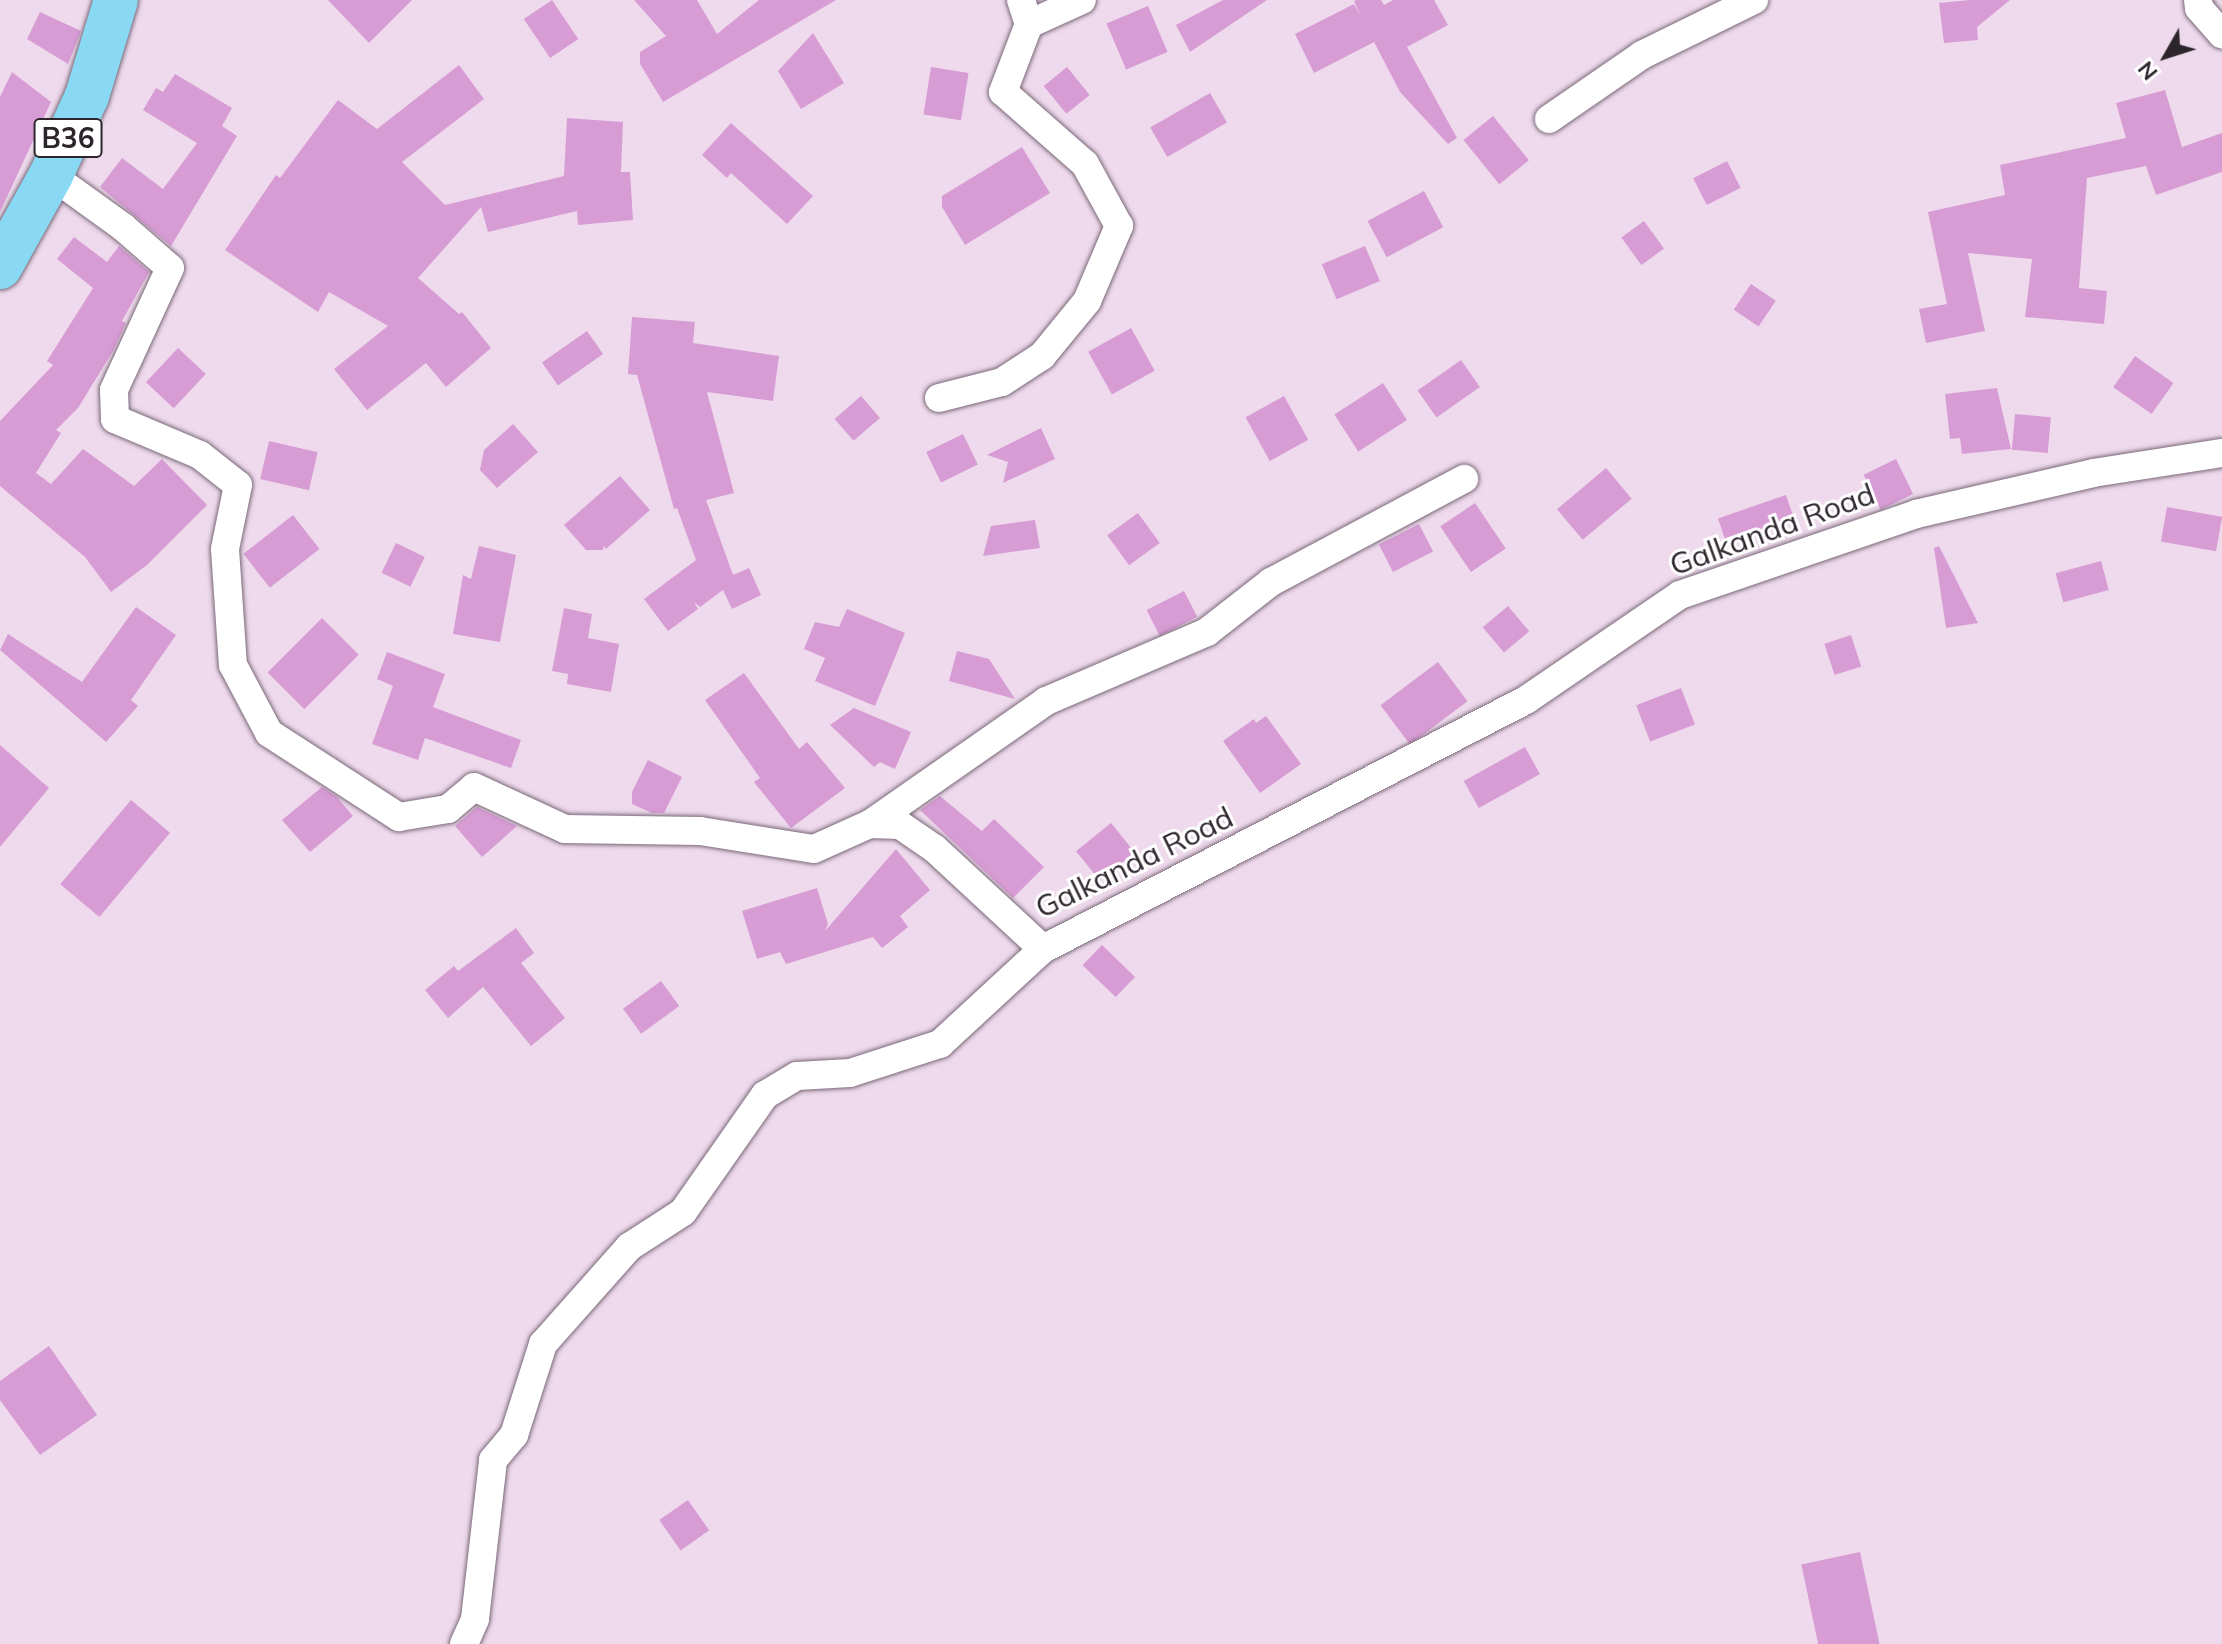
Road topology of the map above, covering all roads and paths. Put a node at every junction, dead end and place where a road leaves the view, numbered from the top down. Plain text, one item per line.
1 (116, 0) edge
2 (1082, 0) edge
3 (1754, 0) edge
4 (2198, 0) edge
5 (1025, 12) edge
6 (2222, 34) edge
7 (1549, 119) dead end
8 (51, 175) junction
9 (0, 267) edge
10 (939, 398) dead end
11 (2222, 453) edge
12 (1464, 479) dead end
13 (870, 824) junction
14 (1043, 949) junction
15 (464, 1644) edge

1 - 8 main road, B36
2 - 5 street
3 - 7 street
4 - 6 street
5 - 10 street
8 - 9 main road, B36
8 - 13 street
11 - 14 street, Galkanda Road
12 - 13 street
13 - 14 street, Galkanda Road
14 - 15 street

